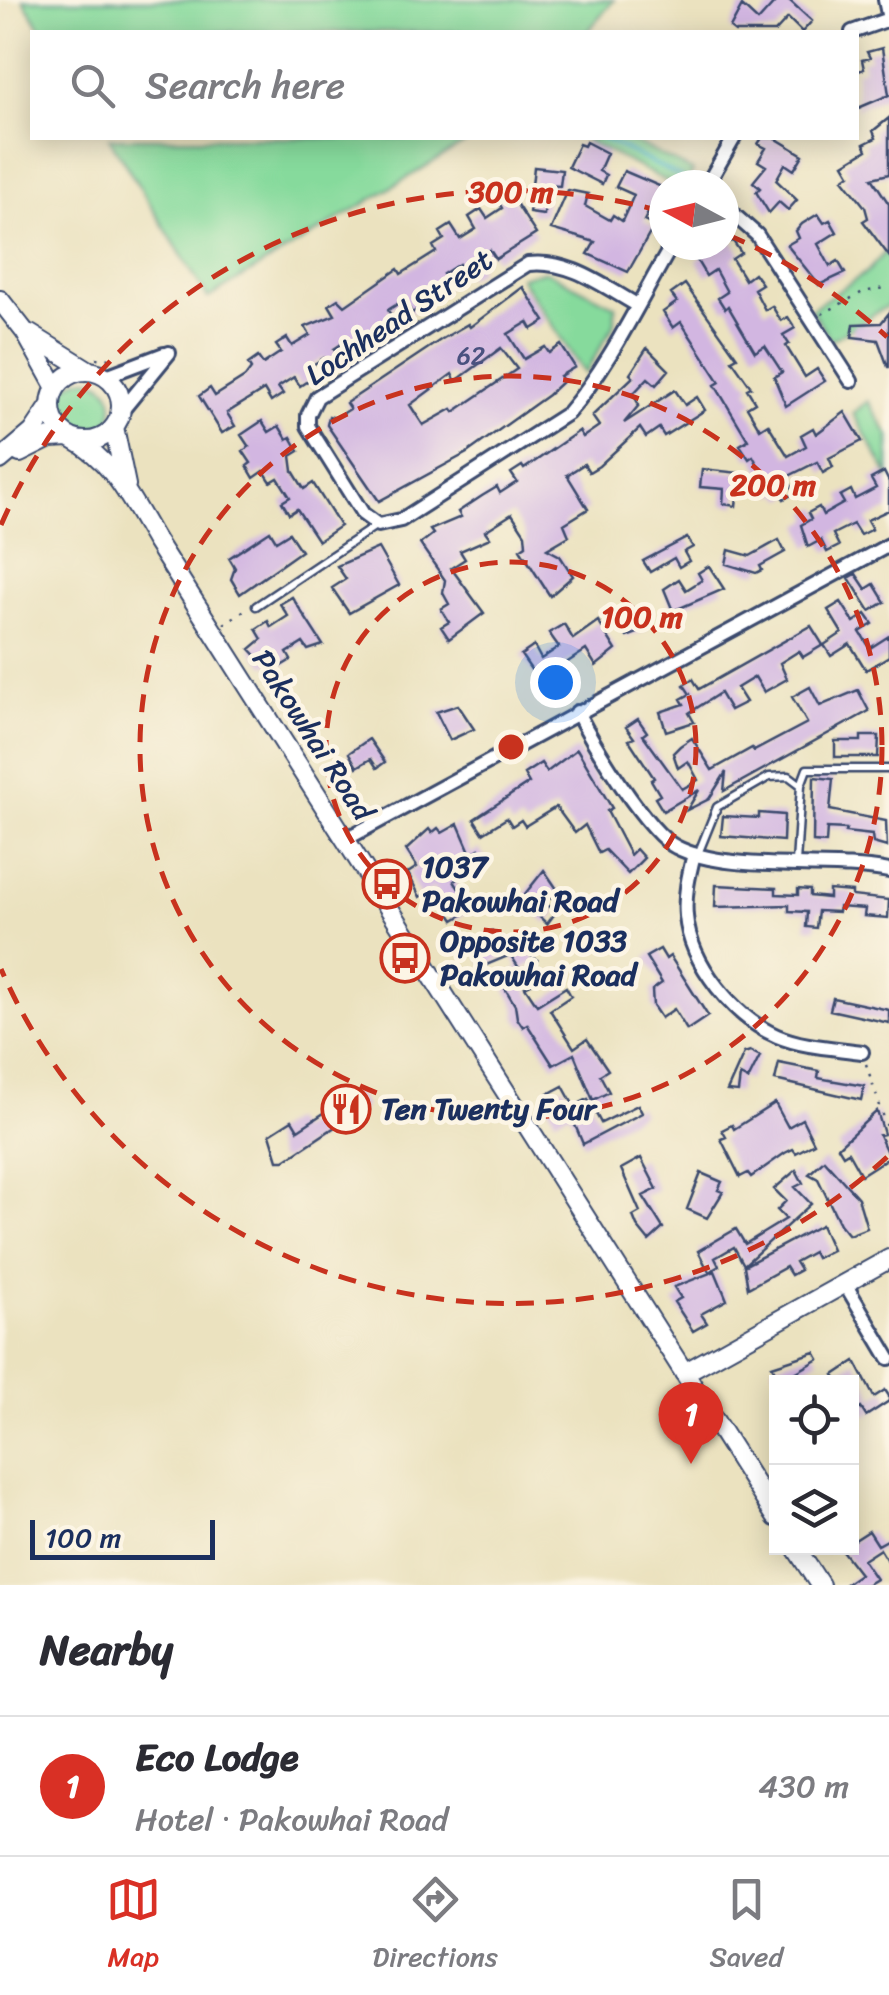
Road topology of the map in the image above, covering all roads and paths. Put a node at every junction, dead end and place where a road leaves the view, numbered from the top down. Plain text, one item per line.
1 (884, 0) edge
2 (889, 19) edge
3 (858, 30) edge
4 (733, 140) edge
5 (715, 170) edge
6 (739, 219) edge
7 (663, 260) edge
8 (889, 287) edge
9 (0, 300) edge
10 (637, 305) junction
11 (821, 314) dead end
12 (25, 332) junction
13 (98, 373) junction
14 (851, 381) dead end
15 (53, 397) junction
16 (117, 420) junction
17 (71, 437) junction
18 (2, 459) edge
19 (126, 488) junction
20 (378, 525) junction
21 (889, 545) edge
22 (254, 603) joint
23 (223, 624) dead end
24 (577, 712) junction
25 (889, 769) edge
26 (801, 785) junction
27 (346, 838) junction
28 (696, 855) junction
29 (796, 863) junction
30 (889, 871) edge
31 (862, 1052) joint
32 (889, 1133) edge
33 (889, 1259) edge
34 (844, 1282) junction
35 (889, 1358) edge
36 (684, 1373) junction
37 (769, 1506) edge
38 (801, 1555) edge
39 (820, 1585) edge

1 - 2 street
2 - 3 street
4 - 5 street
6 - 14 street
7 - 10 street
8 - 11 path
9 - 12 main road
10 - 20 street
10 - 20 street, Lochhead Street
12 - 13 main road
12 - 15 main road
13 - 15 main road
13 - 16 main road
13 - 16 street
15 - 17 main road
15 - 18 main road
16 - 17 main road
16 - 19 main road, Pakowhai Road
17 - 18 main road
17 - 19 main road, Pakowhai Road
19 - 27 main road, Pakowhai Road
20 - 22 lane
21 - 24 street
22 - 23 path
24 - 27 street
24 - 28 street
25 - 26 lane
26 - 28 lane
26 - 29 lane
27 - 36 main road, Pakowhai Road
28 - 29 street
28 - 31 street
29 - 30 street
31 - 32 path
33 - 34 main road
34 - 35 street
34 - 36 main road
36 - 37 main road, Pakowhai Road
38 - 39 main road

